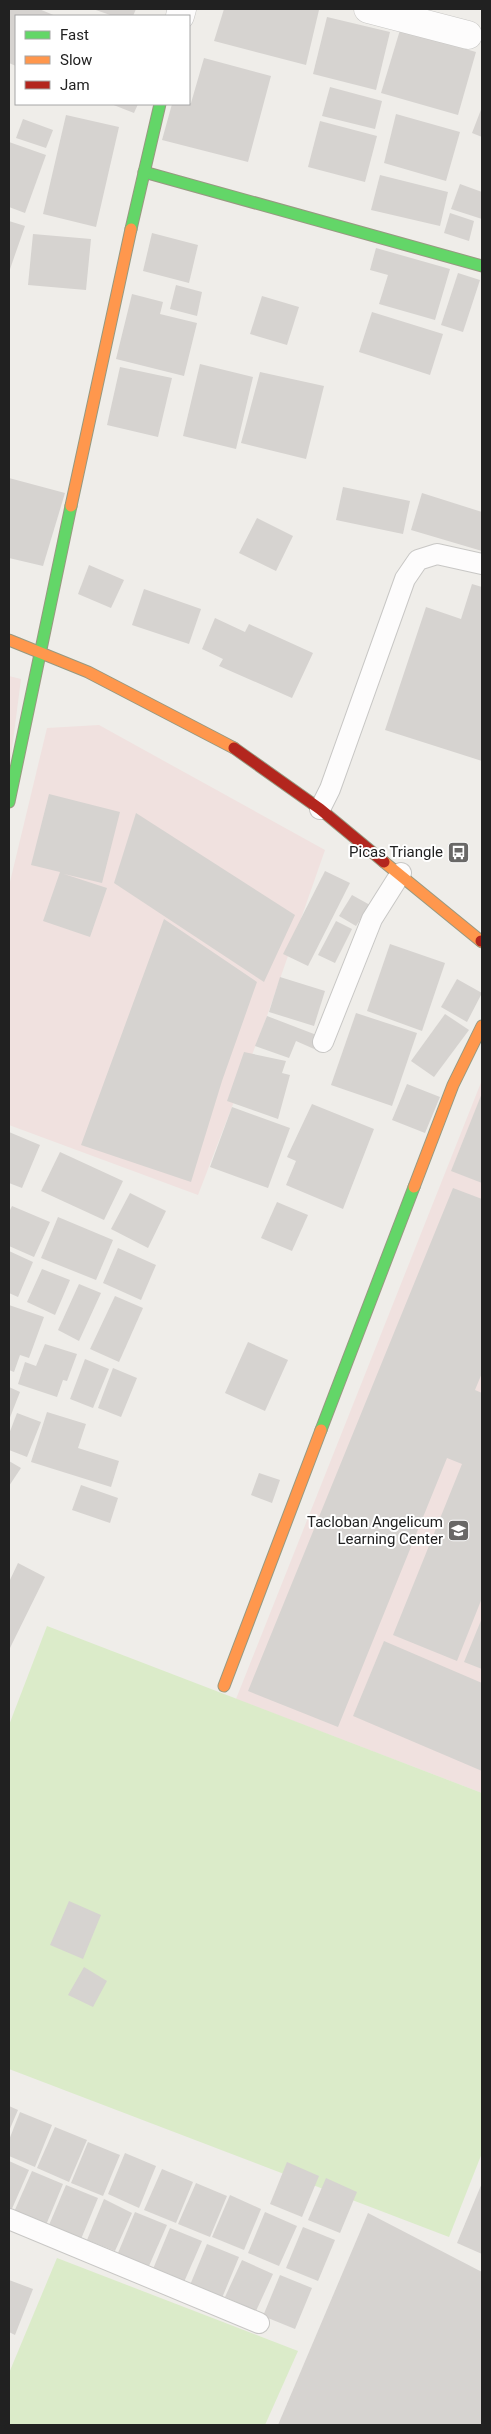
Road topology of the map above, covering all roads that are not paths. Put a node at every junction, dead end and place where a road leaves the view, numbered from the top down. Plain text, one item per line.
1 (368, 9) edge
2 (468, 35) dead end
3 (160, 105) edge
4 (144, 172) junction
5 (482, 266) edge
6 (482, 564) edge
7 (9, 640) edge
8 (41, 651) junction
9 (9, 802) edge
10 (320, 808) junction
11 (401, 873) junction
12 (482, 941) edge
13 (482, 1026) edge
14 (323, 1042) dead end
15 (224, 1686) dead end
16 (9, 2219) edge
17 (259, 2324) dead end

1 - 2 street
3 - 4 street
4 - 5 street
4 - 8 street
6 - 10 lane
7 - 8 street
8 - 9 street
8 - 10 street
10 - 11 street
11 - 12 street
11 - 14 lane
13 - 15 street
16 - 17 lane

